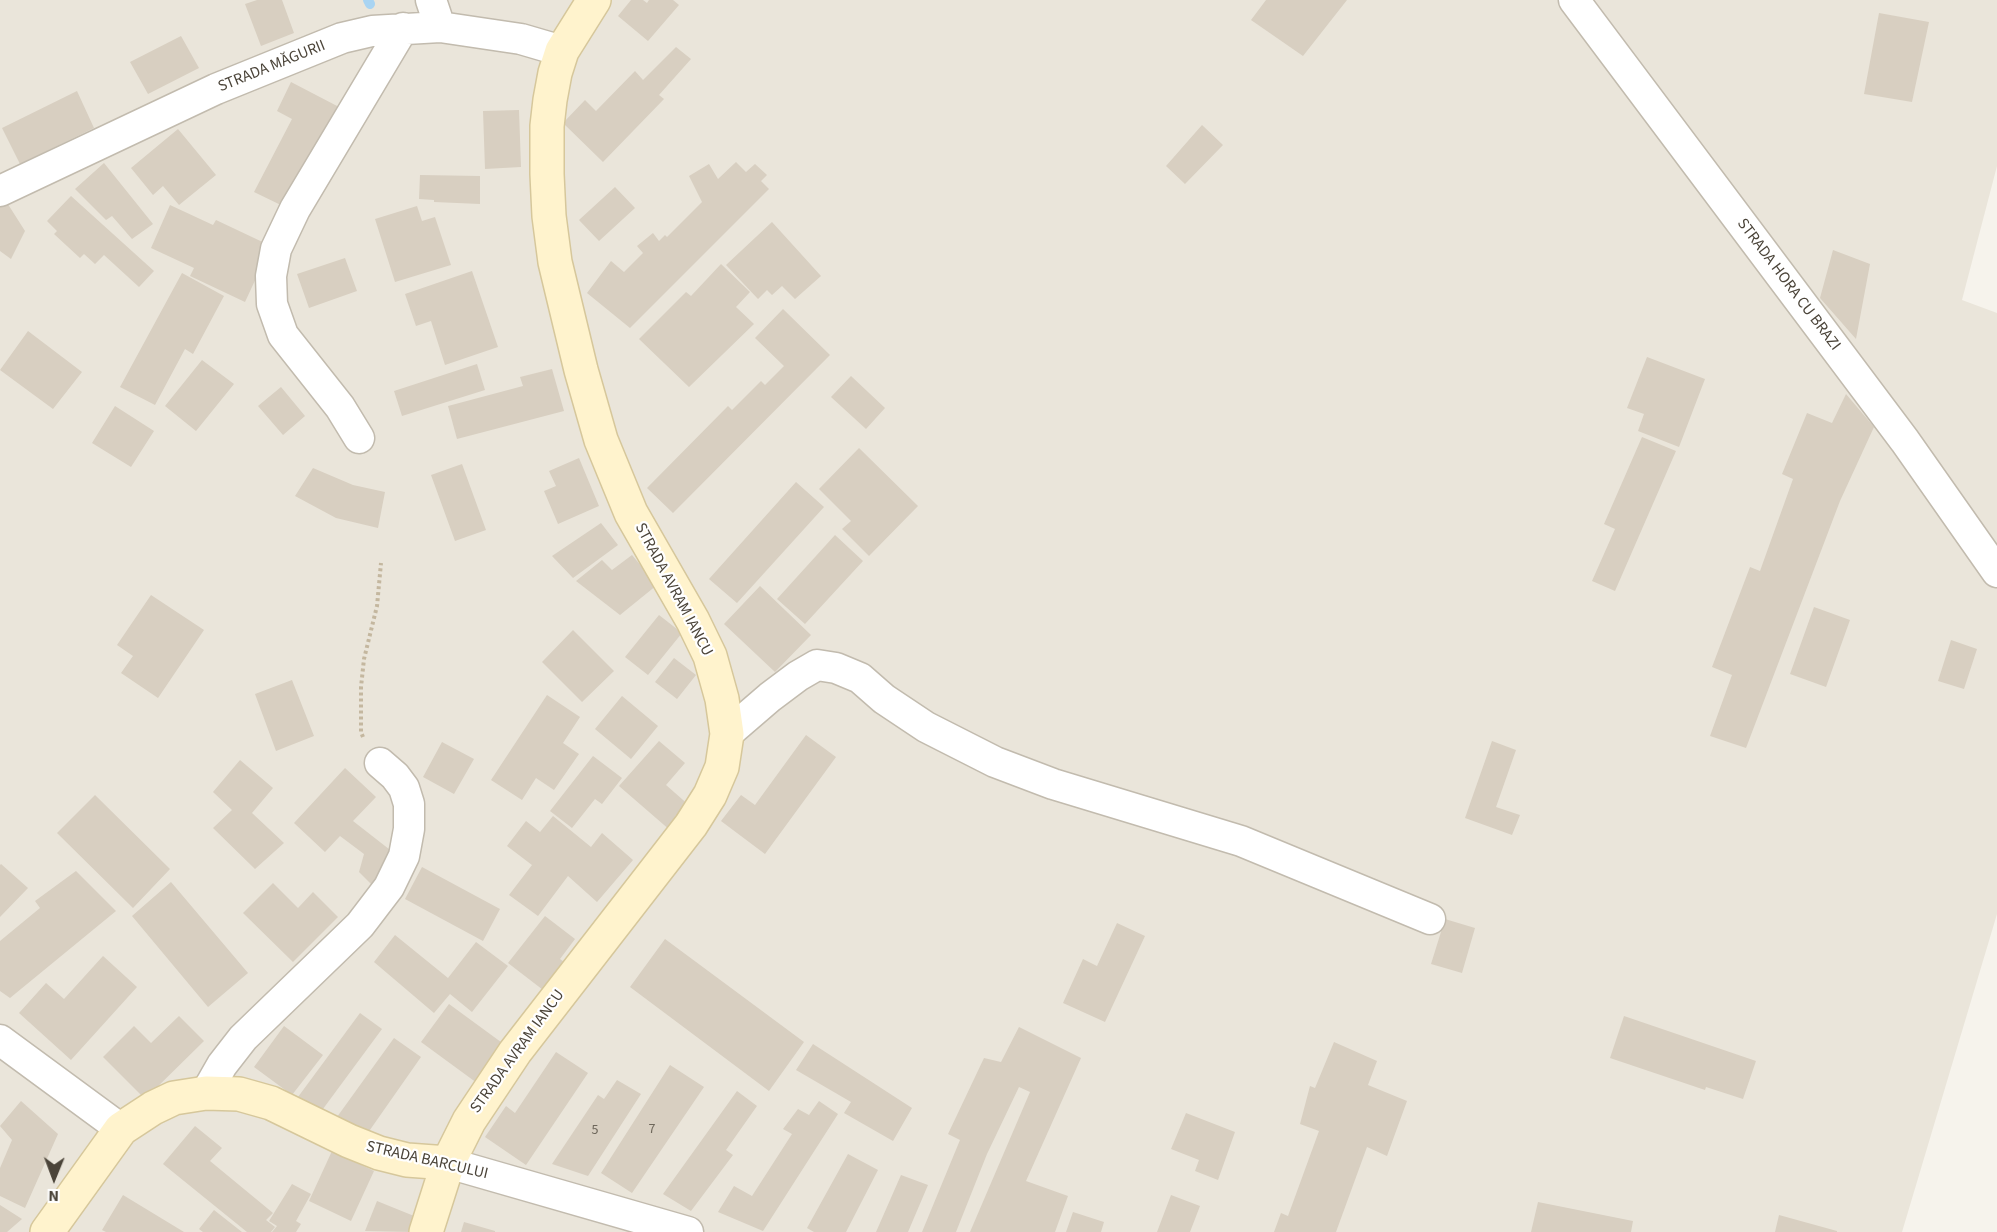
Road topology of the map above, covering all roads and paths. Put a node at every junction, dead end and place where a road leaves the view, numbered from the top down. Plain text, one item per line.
1 (594, 0) edge
2 (1574, 0) edge
3 (435, 14) edge
4 (403, 28) junction
5 (562, 51) junction
6 (0, 191) edge
7 (359, 438) dead end
8 (381, 563) dead end
9 (1997, 572) edge
10 (727, 734) junction
11 (380, 763) joint
12 (1430, 918) dead end
13 (0, 1040) edge
14 (206, 1093) junction
15 (121, 1129) junction
16 (448, 1163) junction
17 (47, 1232) edge
18 (426, 1232) edge
19 (688, 1232) edge

1 - 5 main road, STRADA AVRAM IANCU
2 - 9 street, STRADA HORA CU BRAZI
3 - 4 street, STRADA MĂGURII
3 - 5 street, STRADA MĂGURII
4 - 6 street, STRADA MĂGURII
4 - 7 street
5 - 10 main road, STRADA AVRAM IANCU
8 - 11 path
10 - 12 street
10 - 16 main road, STRADA AVRAM IANCU
11 - 14 street
13 - 15 street
14 - 15 main road, STRADA BARCULUI
14 - 16 main road, STRADA BARCULUI
15 - 17 main road
16 - 18 main road, STRADA AVRAM IANCU
16 - 19 street, STRADA BARCULUI

